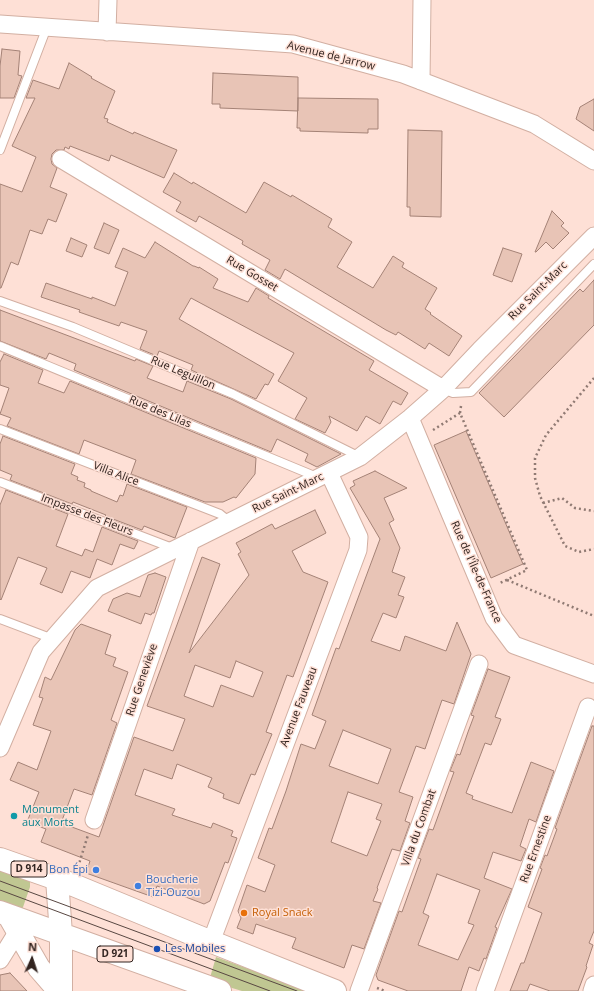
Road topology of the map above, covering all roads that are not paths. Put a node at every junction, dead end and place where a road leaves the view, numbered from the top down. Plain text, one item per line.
1 (108, 0) edge
2 (422, 0) edge
3 (0, 24) edge
4 (47, 27) junction
5 (107, 32) junction
6 (421, 81) junction
7 (0, 150) edge
8 (61, 159) dead end
9 (594, 161) edge
10 (594, 236) edge
11 (594, 264) edge
12 (0, 301) edge
13 (0, 346) edge
14 (443, 389) junction
15 (410, 418) junction
16 (0, 429) edge
17 (360, 457) junction
18 (324, 476) junction
19 (0, 482) edge
20 (230, 522) junction
21 (191, 541) junction
22 (175, 549) junction
23 (0, 619) edge
24 (53, 639) junction
25 (479, 664) dead end
26 (594, 674) edge
27 (588, 707) dead end
28 (0, 748) edge
29 (94, 820) road end
30 (0, 859) edge
31 (64, 882) junction
32 (9, 920) edge
33 (60, 934) junction
34 (211, 942) junction
35 (0, 960) edge
36 (594, 985) edge
37 (60, 991) edge
38 (220, 991) edge
39 (335, 991) edge
40 (359, 991) edge
41 (485, 991) edge
42 (592, 991) edge

1 - 5 street
2 - 6 street
3 - 4 street, Avenue de Jarrow
4 - 5 street, Avenue de Jarrow
4 - 7 lane
5 - 6 street, Avenue de Jarrow
6 - 9 street, Avenue de Jarrow
8 - 14 street, Rue Gosset
10 - 14 street, Rue Saint-Marc
11 - 14 lane
12 - 17 lane, Rue Leguillon
13 - 18 lane, Rue des Lilas
14 - 15 street, Rue Saint-Marc
15 - 17 street, Rue Saint-Marc
15 - 26 street, Rue de l'Île-de-France
16 - 20 lane, Villa Alice
17 - 18 street, Rue Saint-Marc
18 - 20 street, Rue Saint-Marc
18 - 34 street, Avenue Fauveau
19 - 22 lane, Impasse des Fleurs
20 - 21 street, Rue Saint-Marc
21 - 22 street, Rue Saint-Marc
21 - 29 street, Rue Geneviève
22 - 24 street, Rue Saint-Marc
23 - 24 lane
24 - 28 street, Rue Saint-Marc
25 - 40 street, Villa du Combat
27 - 41 street, Rue Ernestine
30 - 31 main road, D 914
31 - 33 main road, D 914
31 - 34 main road
32 - 33 main road, D 921
32 - 35 street
32 - 37 main road, D 914
33 - 37 main road, D 914
33 - 38 main road, D 921
34 - 39 main road
36 - 42 street

